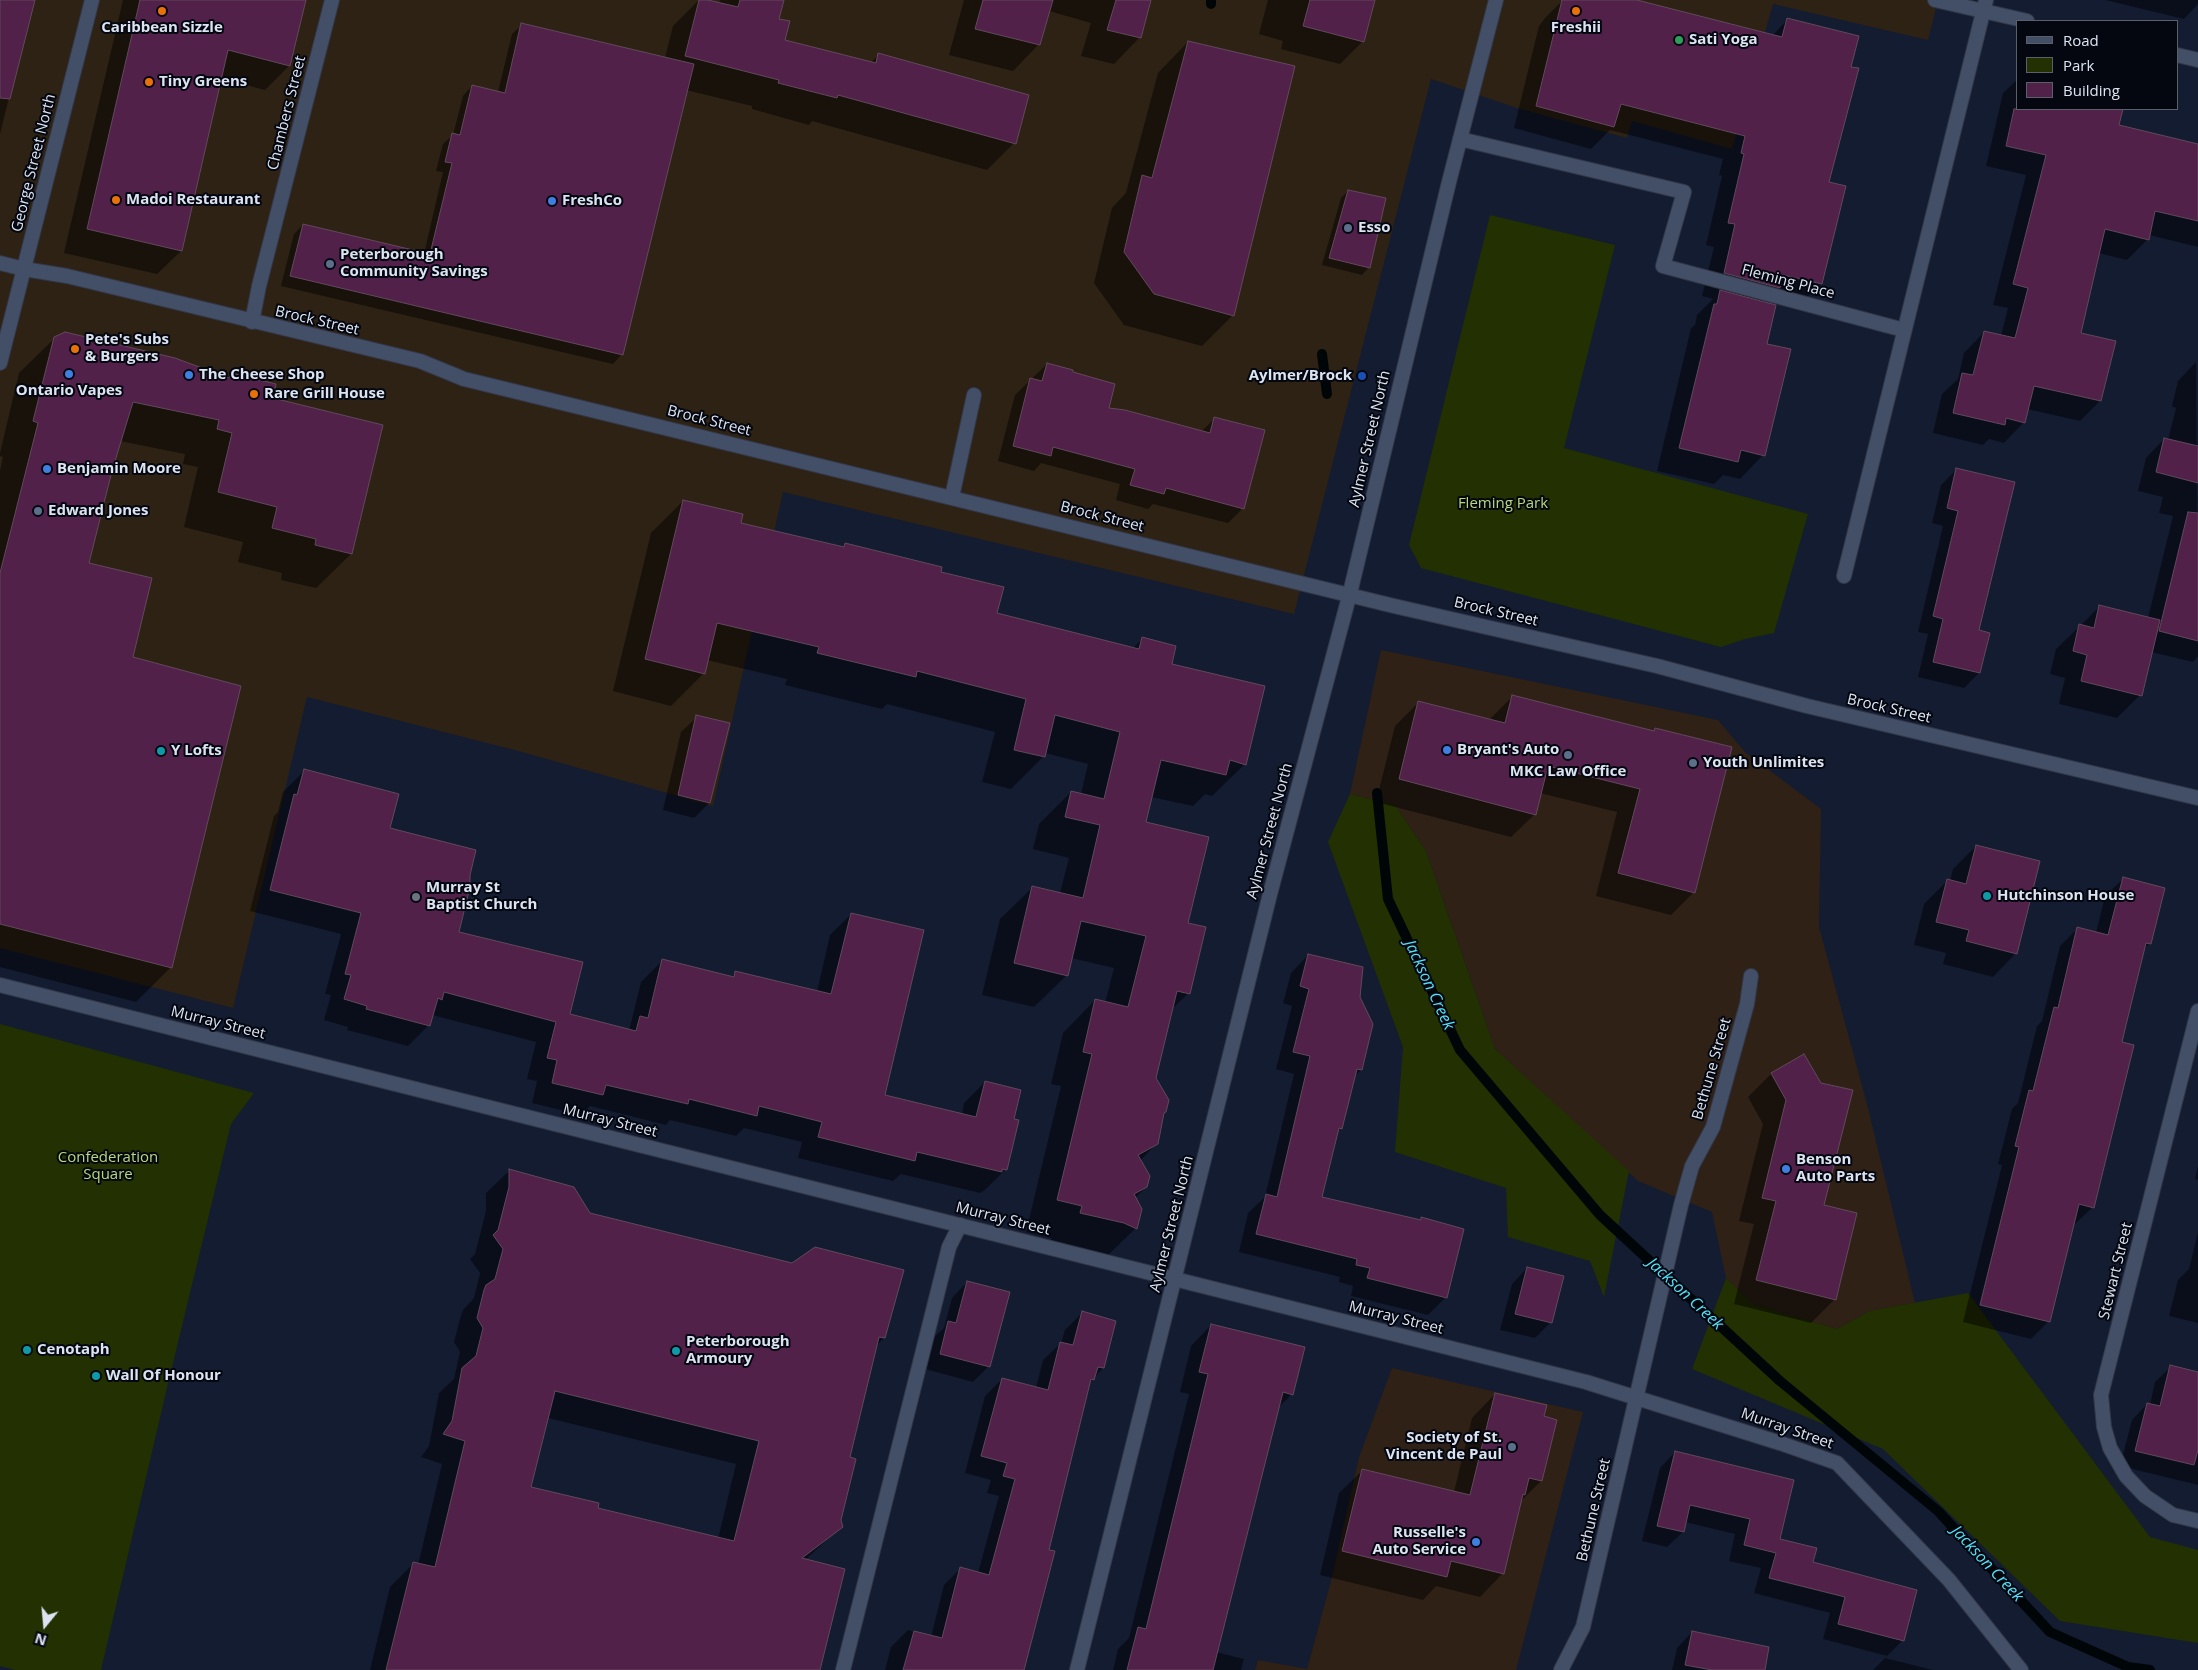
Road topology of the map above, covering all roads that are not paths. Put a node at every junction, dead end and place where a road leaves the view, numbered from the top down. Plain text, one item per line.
1 (92, 0) edge
2 (332, 0) edge
3 (1496, 0) edge
4 (1935, 0) edge
5 (1984, 6) edge
6 (2024, 20) edge
7 (2178, 55) edge
8 (2198, 60) edge
9 (1460, 139) junction
10 (0, 263) edge
11 (24, 269) junction
12 (252, 322) junction
13 (1904, 330) junction
14 (0, 363) edge
15 (974, 395) dead end
16 (952, 497) junction
17 (1844, 576) dead end
18 (1350, 593) junction
19 (2198, 798) edge
20 (1751, 976) dead end
21 (0, 985) edge
22 (2198, 1011) edge
23 (960, 1225) junction
24 (1175, 1279) junction
25 (1636, 1397) junction
26 (2198, 1521) edge
27 (843, 1670) edge
28 (1076, 1670) edge
29 (1561, 1670) edge
30 (2020, 1670) edge

1 - 11 street, George Street North
2 - 12 street, Chambers Street
3 - 9 street, Aylmer Street North
4 - 5 street
5 - 6 street
5 - 13 street
7 - 8 street
9 - 13 street, Fleming Place
9 - 18 street, Aylmer Street North
10 - 11 street, Brock Street
11 - 12 street, Brock Street
11 - 14 street, George Street North
12 - 16 street, Brock Street
13 - 17 street
15 - 16 street
16 - 18 street, Brock Street
18 - 19 street, Brock Street
18 - 24 street, Aylmer Street North
20 - 25 street, Bethune Street
21 - 23 street, Murray Street
22 - 26 street, Stewart Street
23 - 24 street, Murray Street
23 - 27 street
24 - 25 street, Murray Street
24 - 28 street, Aylmer Street North
25 - 29 street, Bethune Street
25 - 30 street, Murray Street

